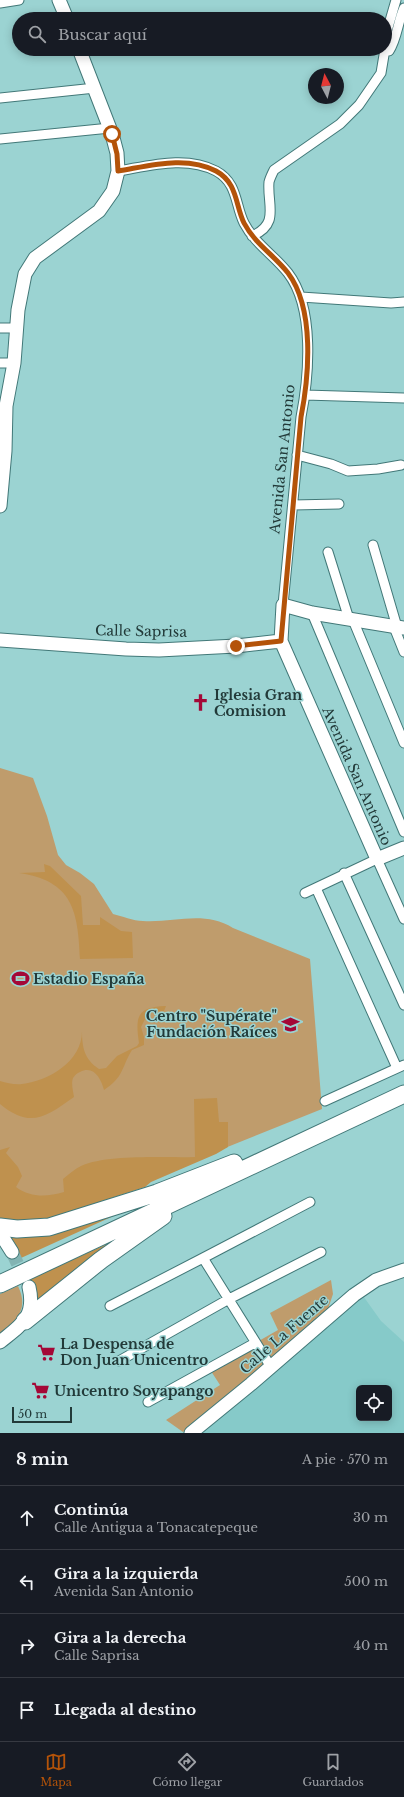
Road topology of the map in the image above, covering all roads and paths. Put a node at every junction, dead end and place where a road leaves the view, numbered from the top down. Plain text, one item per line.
1 (19, 0) edge
2 (59, 0) edge
3 (396, 0) edge
4 (0, 4) edge
5 (404, 8) edge
6 (64, 12) edge
7 (392, 14) edge
8 (404, 26) edge
9 (394, 40) junction
10 (392, 44) edge
11 (82, 56) edge
12 (384, 56) edge
13 (95, 88) junction
14 (0, 98) edge
15 (110, 128) junction
16 (0, 139) edge
17 (118, 171) junction
18 (252, 236) junction
19 (301, 297) junction
20 (404, 302) edge
21 (0, 328) edge
22 (17, 328) junction
23 (0, 363) edge
24 (14, 363) junction
25 (305, 395) junction
26 (404, 398) edge
27 (3, 406) edge
28 (2, 451) edge
29 (298, 455) junction
30 (401, 465) dead end
31 (1, 487) edge
32 (339, 504) dead end
33 (293, 505) junction
34 (0, 506) edge
35 (373, 545) dead end
36 (328, 552) dead end
37 (283, 605) junction
38 (312, 613) junction
39 (351, 620) junction
40 (398, 627) edge
41 (0, 640) edge
42 (281, 641) junction
43 (404, 652) edge
44 (404, 743) edge
45 (404, 832) edge
46 (404, 848) edge
47 (377, 859) junction
48 (344, 873) junction
49 (316, 888) junction
50 (305, 893) dead end
51 (404, 919) edge
52 (404, 1005) edge
53 (400, 1067) edge
54 (404, 1087) edge
55 (404, 1094) edge
56 (326, 1101) dead end
57 (251, 1157) junction
58 (226, 1177) junction
59 (310, 1202) dead end
60 (0, 1227) edge
61 (0, 1234) edge
62 (12, 1252) tunnel mouth
63 (321, 1252) dead end
64 (203, 1258) junction
65 (404, 1270) edge
66 (0, 1272) edge
67 (0, 1284) edge
68 (29, 1287) tunnel mouth
69 (229, 1299) junction
70 (110, 1306) dead end
71 (25, 1321) junction
72 (0, 1342) edge
73 (255, 1343) junction
74 (119, 1361) dead end
75 (270, 1367) junction
76 (148, 1402) dead end
77 (191, 1433) edge

1 - 4 street
2 - 6 street
3 - 7 street
5 - 9 street
8 - 9 street
9 - 10 street
11 - 13 street
12 - 18 street
13 - 14 street
13 - 15 street
15 - 16 street
15 - 17 street
17 - 18 street, Avenida San Antonio
17 - 22 street
18 - 19 street, Avenida San Antonio
19 - 20 street
19 - 25 street, Avenida San Antonio
21 - 22 street
22 - 24 street
23 - 24 street
24 - 27 street
25 - 26 street
25 - 29 street, Avenida San Antonio
27 - 28 street
28 - 31 street
29 - 30 street
29 - 33 street, Avenida San Antonio
31 - 34 street
32 - 33 street
33 - 37 street, Avenida San Antonio
35 - 40 street
36 - 39 street
37 - 38 street
37 - 42 street, Avenida San Antonio
38 - 39 street
38 - 45 street
39 - 40 street
39 - 44 street
40 - 43 street
41 - 42 street, Calle Saprisa
42 - 47 street, Avenida San Antonio
46 - 47 street
47 - 48 street
47 - 51 street
48 - 49 street
48 - 52 street
49 - 50 street
49 - 53 street
53 - 56 street
54 - 57 highway
55 - 58 highway
57 - 60 highway
57 - 66 highway
58 - 67 highway
58 - 71 highway
59 - 64 street
61 - 62 street
63 - 69 street
64 - 69 street
64 - 70 street
65 - 75 street, Calle La Fuente
68 - 71 street
69 - 73 street
69 - 74 street
71 - 72 street
73 - 75 street
73 - 76 street
75 - 77 street, Calle La Fuente

